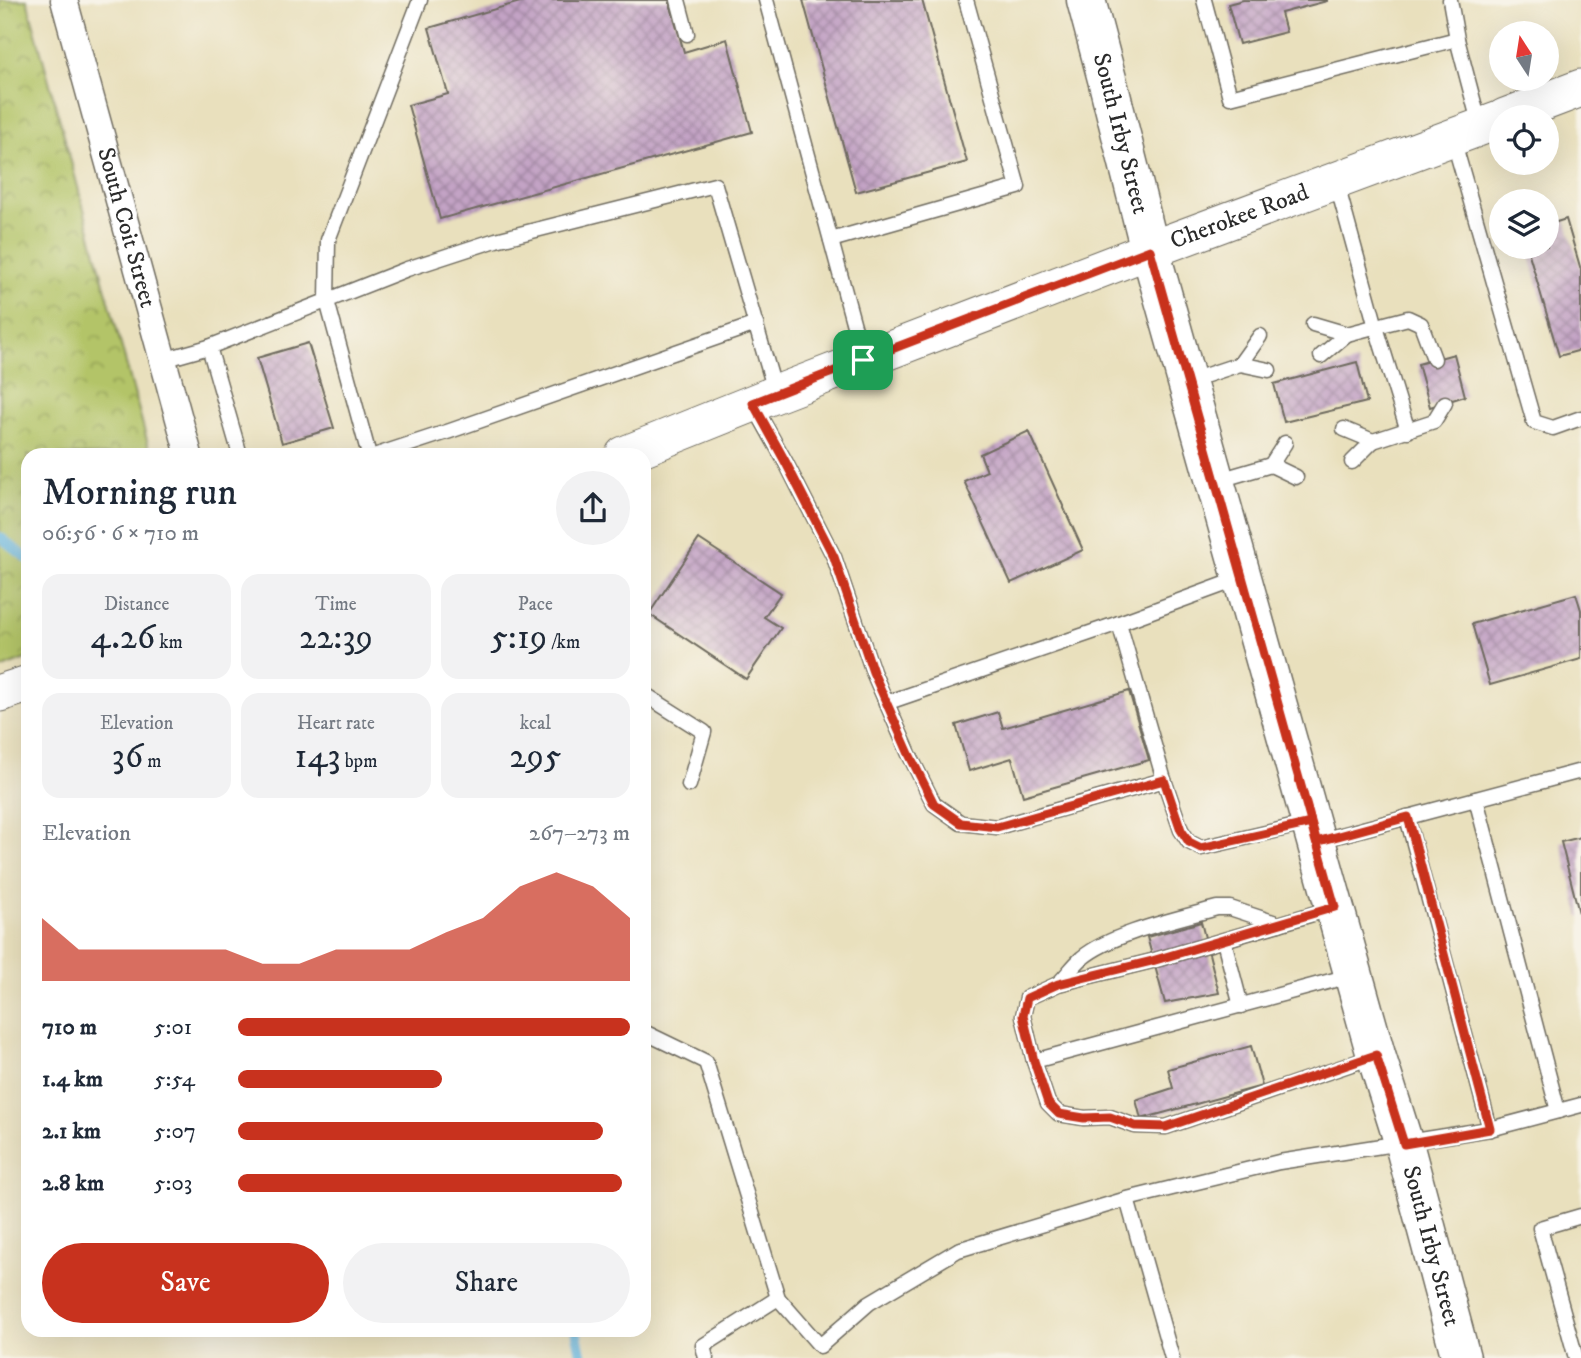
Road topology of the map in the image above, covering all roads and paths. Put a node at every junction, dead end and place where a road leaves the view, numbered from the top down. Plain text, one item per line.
1 (64, 0) edge
2 (420, 0) edge
3 (678, 0) edge
4 (766, 0) edge
5 (965, 0) edge
6 (1086, 0) edge
7 (1203, 0) edge
8 (1450, 0) edge
9 (687, 34) dead end
10 (1457, 39) junction
11 (1581, 88) edge
12 (1485, 125) edge
13 (1336, 181) junction
14 (831, 240) junction
15 (1150, 250) junction
16 (327, 301) junction
17 (756, 324) junction
18 (1313, 324) dead end
19 (1376, 327) junction
20 (1347, 334) junction
21 (1260, 336) dead end
22 (209, 347) junction
23 (1321, 356) dead end
24 (1434, 359) dead end
25 (163, 360) junction
26 (863, 360) junction
27 (1240, 364) junction
28 (1269, 370) dead end
29 (1188, 381) junction
30 (765, 398) junction
31 (1445, 403) dead end
32 (1581, 418) edge
33 (1344, 429) dead end
34 (1408, 431) junction
35 (1373, 441) junction
36 (1285, 443) dead end
37 (187, 448) edge
38 (238, 448) edge
39 (367, 448) edge
40 (398, 448) edge
41 (641, 448) edge
42 (1352, 462) dead end
43 (1270, 465) junction
44 (1296, 477) dead end
45 (1215, 481) junction
46 (1242, 578) junction
47 (1119, 623) junction
48 (21, 686) edge
49 (0, 693) edge
50 (651, 698) edge
51 (886, 702) junction
52 (1581, 771) edge
53 (1164, 780) junction
54 (689, 785) dead end
55 (1476, 799) junction
56 (1408, 817) junction
57 (1314, 832) junction
58 (1335, 907) junction
59 (1279, 924) junction
60 (1224, 941) junction
61 (1354, 975) junction
62 (1058, 984) junction
63 (1241, 1006) junction
64 (651, 1035) edge
65 (1376, 1055) junction
66 (1034, 1061) junction
67 (1581, 1105) edge
68 (1558, 1111) junction
69 (1490, 1129) junction
70 (1404, 1144) junction
71 (1127, 1199) junction
72 (1581, 1216) edge
73 (778, 1298) junction
74 (817, 1352) edge
75 (706, 1358) edge
76 (1172, 1358) edge
77 (1461, 1358) edge
78 (1576, 1358) edge

1 - 25 street, South Coit Street
2 - 16 lane
3 - 9 lane
4 - 14 lane
5 - 14 lane
6 - 15 main road, South Irby Street
7 - 10 lane
8 - 10 lane
10 - 12 lane
11 - 12 street, Cherokee Road
12 - 13 street, Cherokee Road
12 - 32 lane
13 - 15 street, Cherokee Road
13 - 19 lane
14 - 26 lane
15 - 26 street, Cherokee Road
15 - 29 main road, South Irby Street
16 - 17 lane
16 - 22 lane
16 - 39 lane
17 - 30 lane
17 - 40 lane
18 - 20 lane
19 - 20 lane
19 - 24 lane
19 - 34 lane
20 - 23 lane
21 - 27 lane
22 - 25 lane
22 - 38 lane
25 - 37 street, South Coit Street
26 - 30 street, Cherokee Road
27 - 28 lane
27 - 29 lane
29 - 45 main road, South Irby Street
30 - 41 street, Cherokee Road
30 - 51 lane
31 - 34 lane
33 - 35 lane
34 - 35 lane
35 - 42 lane
36 - 43 lane
43 - 44 lane
43 - 45 lane
45 - 46 main road, South Irby Street
46 - 47 lane
46 - 57 main road, South Irby Street
47 - 51 lane
47 - 53 lane
48 - 49 street
50 - 54 lane
51 - 53 lane
52 - 55 lane
53 - 57 lane
55 - 56 lane
55 - 68 lane
56 - 57 lane
56 - 69 lane
57 - 58 main road, South Irby Street
58 - 59 lane
58 - 61 main road, South Irby Street
59 - 60 lane
59 - 62 lane
60 - 62 lane
60 - 63 lane
61 - 63 lane
61 - 65 main road, South Irby Street
62 - 66 lane
63 - 66 lane
64 - 73 lane
65 - 66 lane
65 - 70 main road, South Irby Street
67 - 68 lane
68 - 69 lane
69 - 70 lane
70 - 71 lane
70 - 77 main road, South Irby Street
71 - 74 lane
71 - 76 lane
72 - 78 lane
73 - 74 lane
73 - 75 lane

